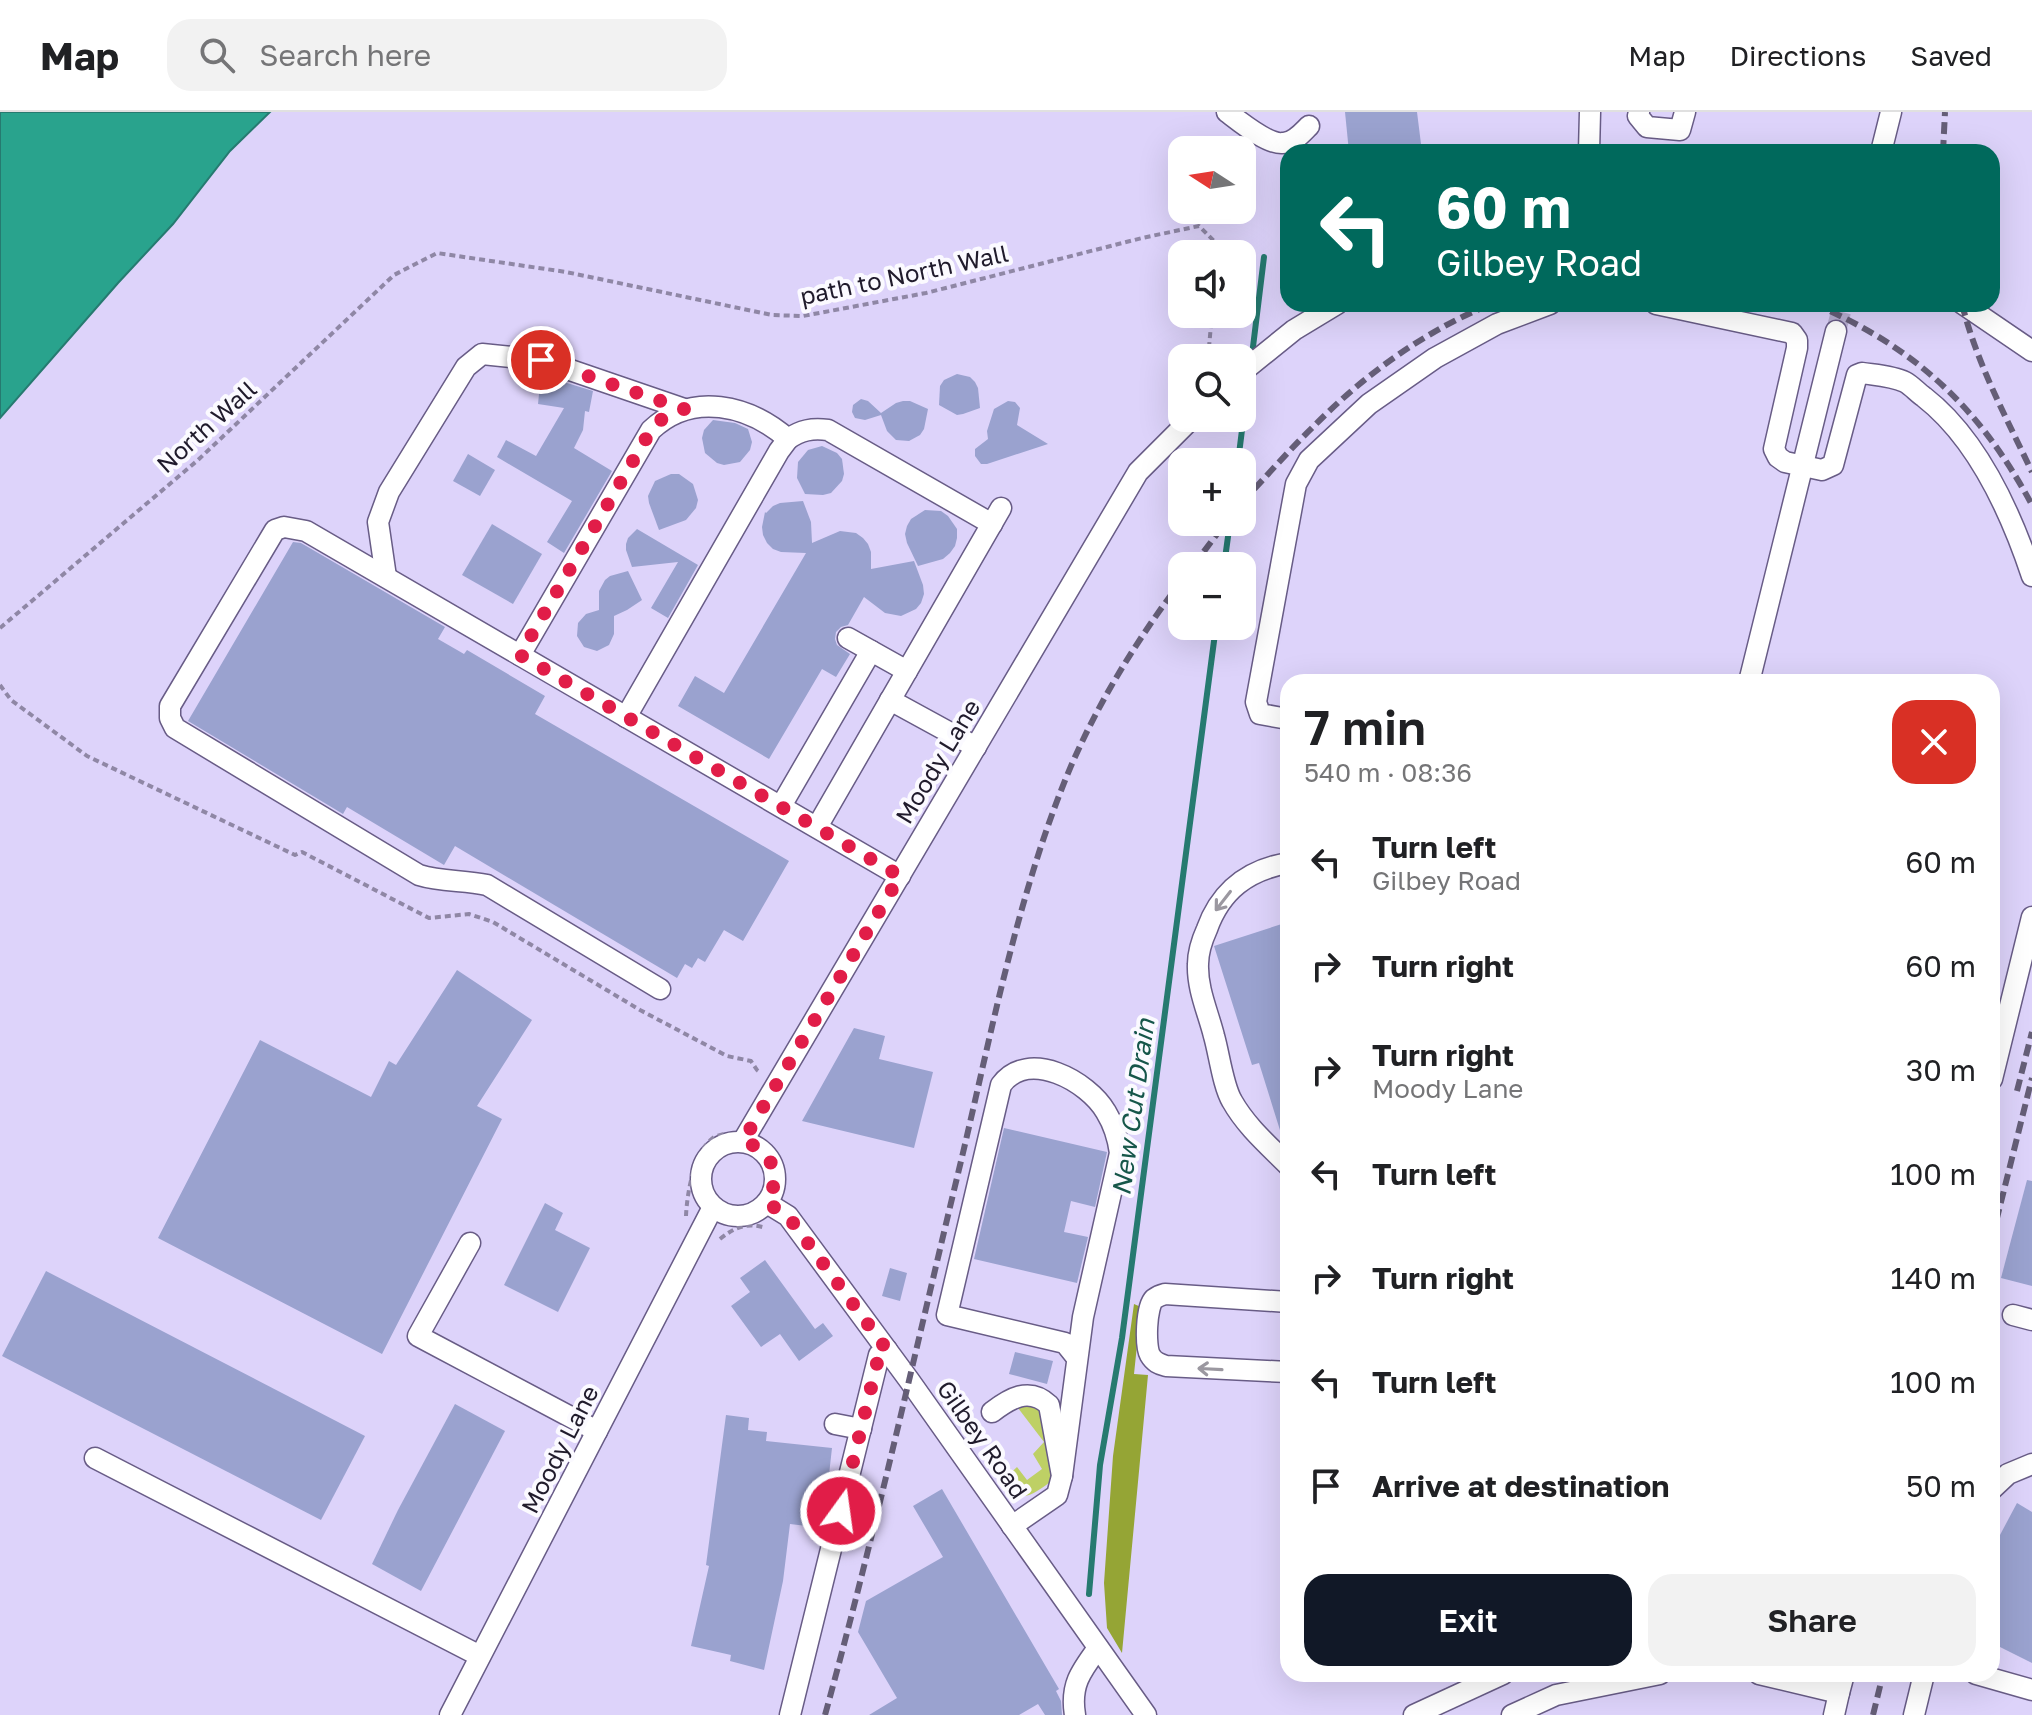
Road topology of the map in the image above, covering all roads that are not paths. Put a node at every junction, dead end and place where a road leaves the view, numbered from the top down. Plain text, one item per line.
1 (1590, 112) edge
2 (1639, 112) edge
3 (1685, 112) edge
4 (1891, 112) edge
5 (1242, 116) edge
6 (1309, 126) dead end
7 (1589, 144) edge
8 (1883, 144) edge
9 (1324, 312) edge
10 (1529, 312) edge
11 (1694, 312) edge
12 (1975, 312) edge
13 (1836, 331) tunnel mouth
14 (2032, 351) edge
15 (1256, 361) edge
16 (684, 409) junction
17 (1178, 432) edge
18 (788, 439) junction
19 (1802, 466) junction
20 (2032, 576) edge
21 (386, 577) junction
22 (848, 638) dead end
23 (871, 651) junction
24 (520, 655) junction
25 (907, 671) junction
26 (1751, 674) edge
27 (890, 700) junction
28 (626, 717) junction
29 (1280, 718) edge
30 (976, 747) junction
31 (781, 806) junction
32 (817, 827) junction
33 (1280, 864) edge
34 (900, 876) junction
35 (2032, 917) edge
36 (660, 989) dead end
37 (2000, 1047) edge
38 (743, 1141) junction
39 (1280, 1157) edge
40 (767, 1203) junction
41 (713, 1207) junction
42 (470, 1243) dead end
43 (1280, 1301) edge
44 (887, 1350) junction
45 (1077, 1358) junction
46 (1280, 1372) edge
47 (992, 1412) dead end
48 (835, 1424) dead end
49 (861, 1429) junction
50 (597, 1431) junction
51 (95, 1458) dead end
52 (2032, 1464) edge
53 (1062, 1476) junction
54 (2000, 1482) edge
55 (1012, 1526) junction
56 (1098, 1648) junction
57 (480, 1656) junction
58 (2000, 1681) edge
59 (1486, 1682) edge
60 (1620, 1682) edge
61 (1922, 1682) edge
62 (1842, 1683) edge
63 (2032, 1690) edge
64 (450, 1715) edge
65 (790, 1715) edge
66 (1075, 1715) edge
67 (1146, 1715) edge
68 (1414, 1715) edge
69 (1512, 1715) edge
70 (1834, 1715) edge
71 (1914, 1715) edge

1 - 7 street
2 - 3 street
4 - 8 street
5 - 6 street
9 - 15 street
10 - 29 street
11 - 19 street
12 - 14 street
13 - 19 street
16 - 18 street
16 - 21 street
16 - 24 street
17 - 30 street, Moody Lane
18 - 25 street
18 - 28 street
19 - 20 street
19 - 26 street
21 - 24 street
21 - 36 street
22 - 23 street
23 - 25 street
23 - 31 street
24 - 28 street
25 - 27 street
27 - 30 street
27 - 32 street
28 - 31 street
30 - 34 street, Moody Lane
31 - 32 street
32 - 34 street
33 -> 39 street
34 - 38 street, Moody Lane
35 - 37 street
38 - 40 street
38 - 41 street
40 - 41 street
40 - 44 street, Gilbey Road
41 - 50 street, Moody Lane
42 - 50 street
46 -> 43 street
44 - 49 street
44 - 55 street, Gilbey Road
45 - 45 street
45 - 53 street
47 - 53 street
48 - 49 street
49 - 65 street
50 - 57 street, Moody Lane
51 - 57 street
52 - 54 street
53 - 55 street
55 - 56 street, Gilbey Road
56 - 66 street
56 - 67 street, Gilbey Road
57 - 64 street, Moody Lane
58 - 63 street
59 - 68 street
60 - 69 street
61 - 71 street
62 - 70 street

